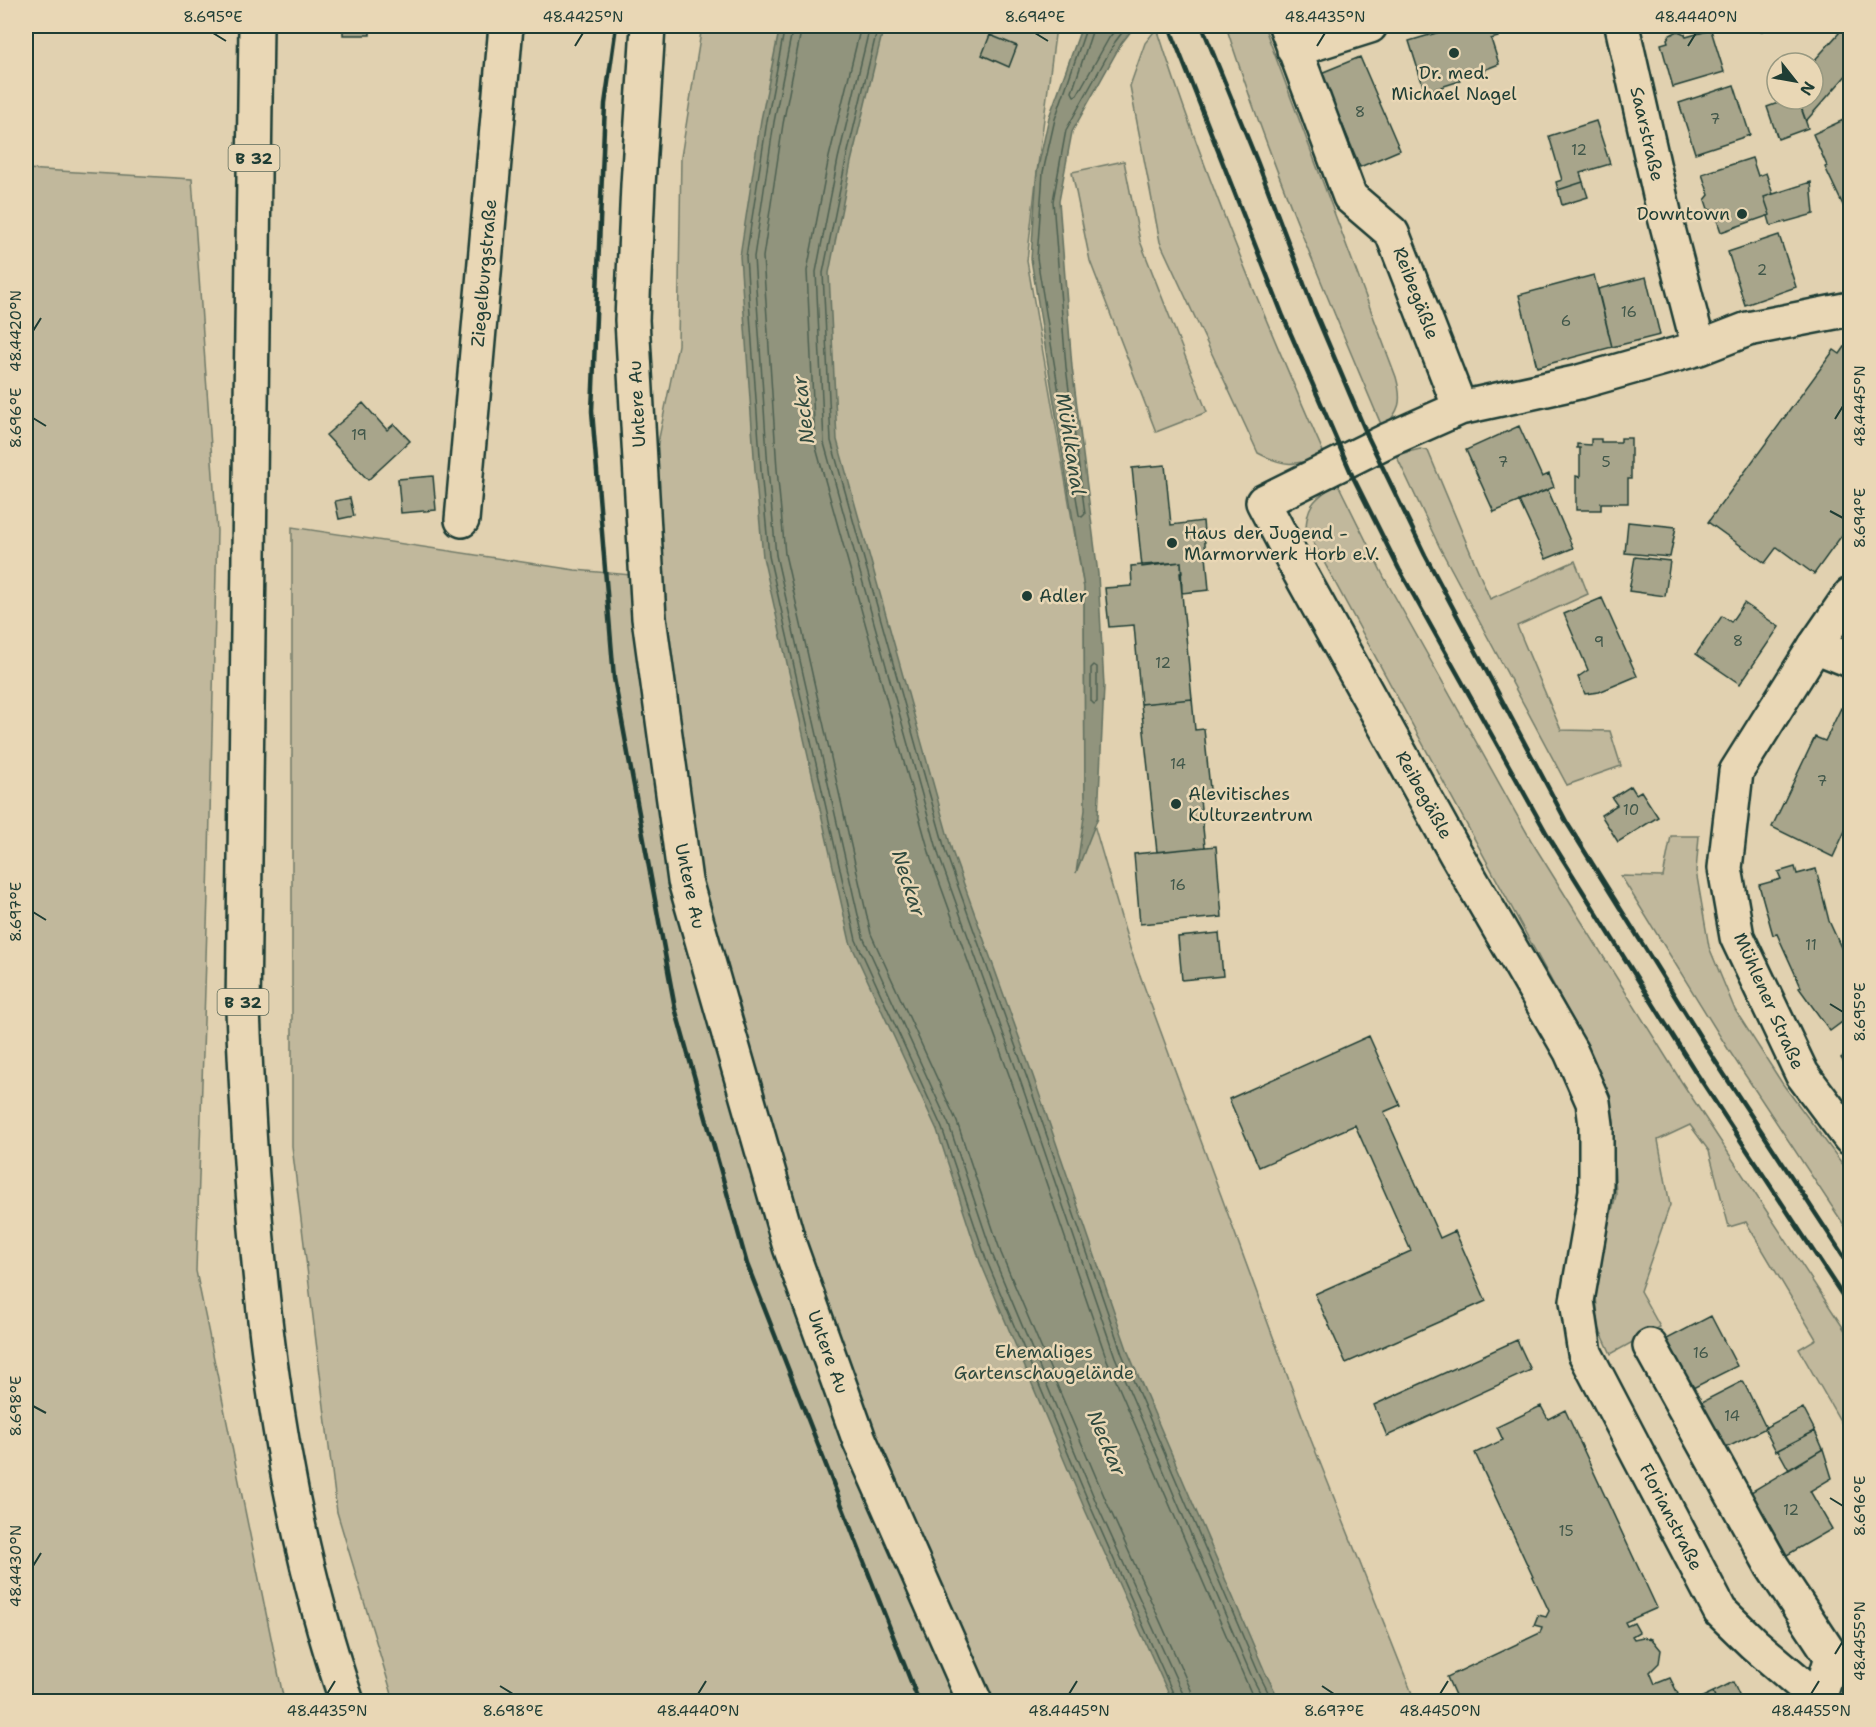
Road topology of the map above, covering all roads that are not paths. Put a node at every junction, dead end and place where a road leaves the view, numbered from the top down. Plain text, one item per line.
1 (256, 26) edge
2 (506, 26) edge
3 (648, 26) edge
4 (1370, 26) edge
5 (1622, 26) edge
6 (1290, 38) edge
7 (1851, 309) edge
8 (1699, 348) junction
9 (1460, 408) junction
10 (462, 520) dead end
11 (1851, 595) edge
12 (1815, 646) junction
13 (1851, 660) edge
14 (1851, 1138) edge
15 (1577, 1301) joint
16 (1650, 1346) dead end
17 (1820, 1700) edge
18 (347, 1701) edge
19 (975, 1701) edge

1 - 18 street, B 32
2 - 10 street, Ziegelburgstraße
3 - 19 street, Untere Au
4 - 6 street
5 - 8 street, Saarstraße
6 - 9 street, Reibegäßle
7 - 8 street, Reibegäßle
8 - 9 street, Reibegäßle
9 - 15 street, Reibegäßle
11 - 12 street, Mühlener Straße
12 - 13 street
12 - 14 street, Mühlener Straße
15 - 17 street, Florianstraße
16 - 17 street, Florianstraße

